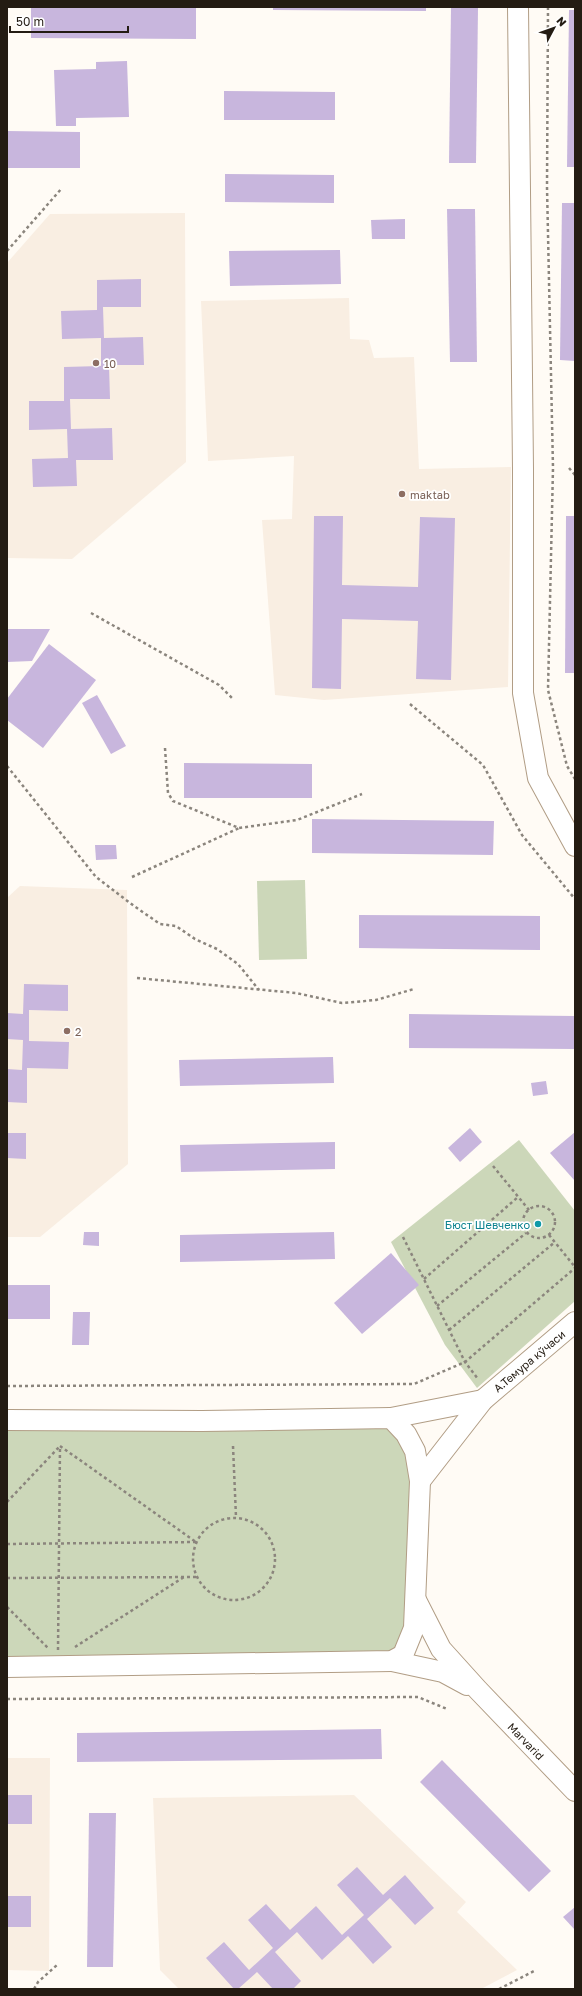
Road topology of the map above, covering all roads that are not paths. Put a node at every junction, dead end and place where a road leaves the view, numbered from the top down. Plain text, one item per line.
1 (518, 7) edge
2 (575, 846) edge
3 (575, 1322) edge
4 (483, 1400) junction
5 (391, 1418) junction
6 (7, 1420) edge
7 (420, 1481) junction
8 (416, 1600) junction
9 (392, 1661) junction
10 (7, 1667) edge
11 (478, 1690) junction
12 (575, 1791) edge

1 - 2 street
3 - 4 street, А.Темура кўчаси
4 - 5 street
4 - 7 street, А.Темура кўчаси
5 - 6 street
5 - 7 street
7 - 8 street
8 - 9 street
8 - 11 street, Marvarid
9 - 10 street
9 - 11 street
11 - 12 street, Marvarid

